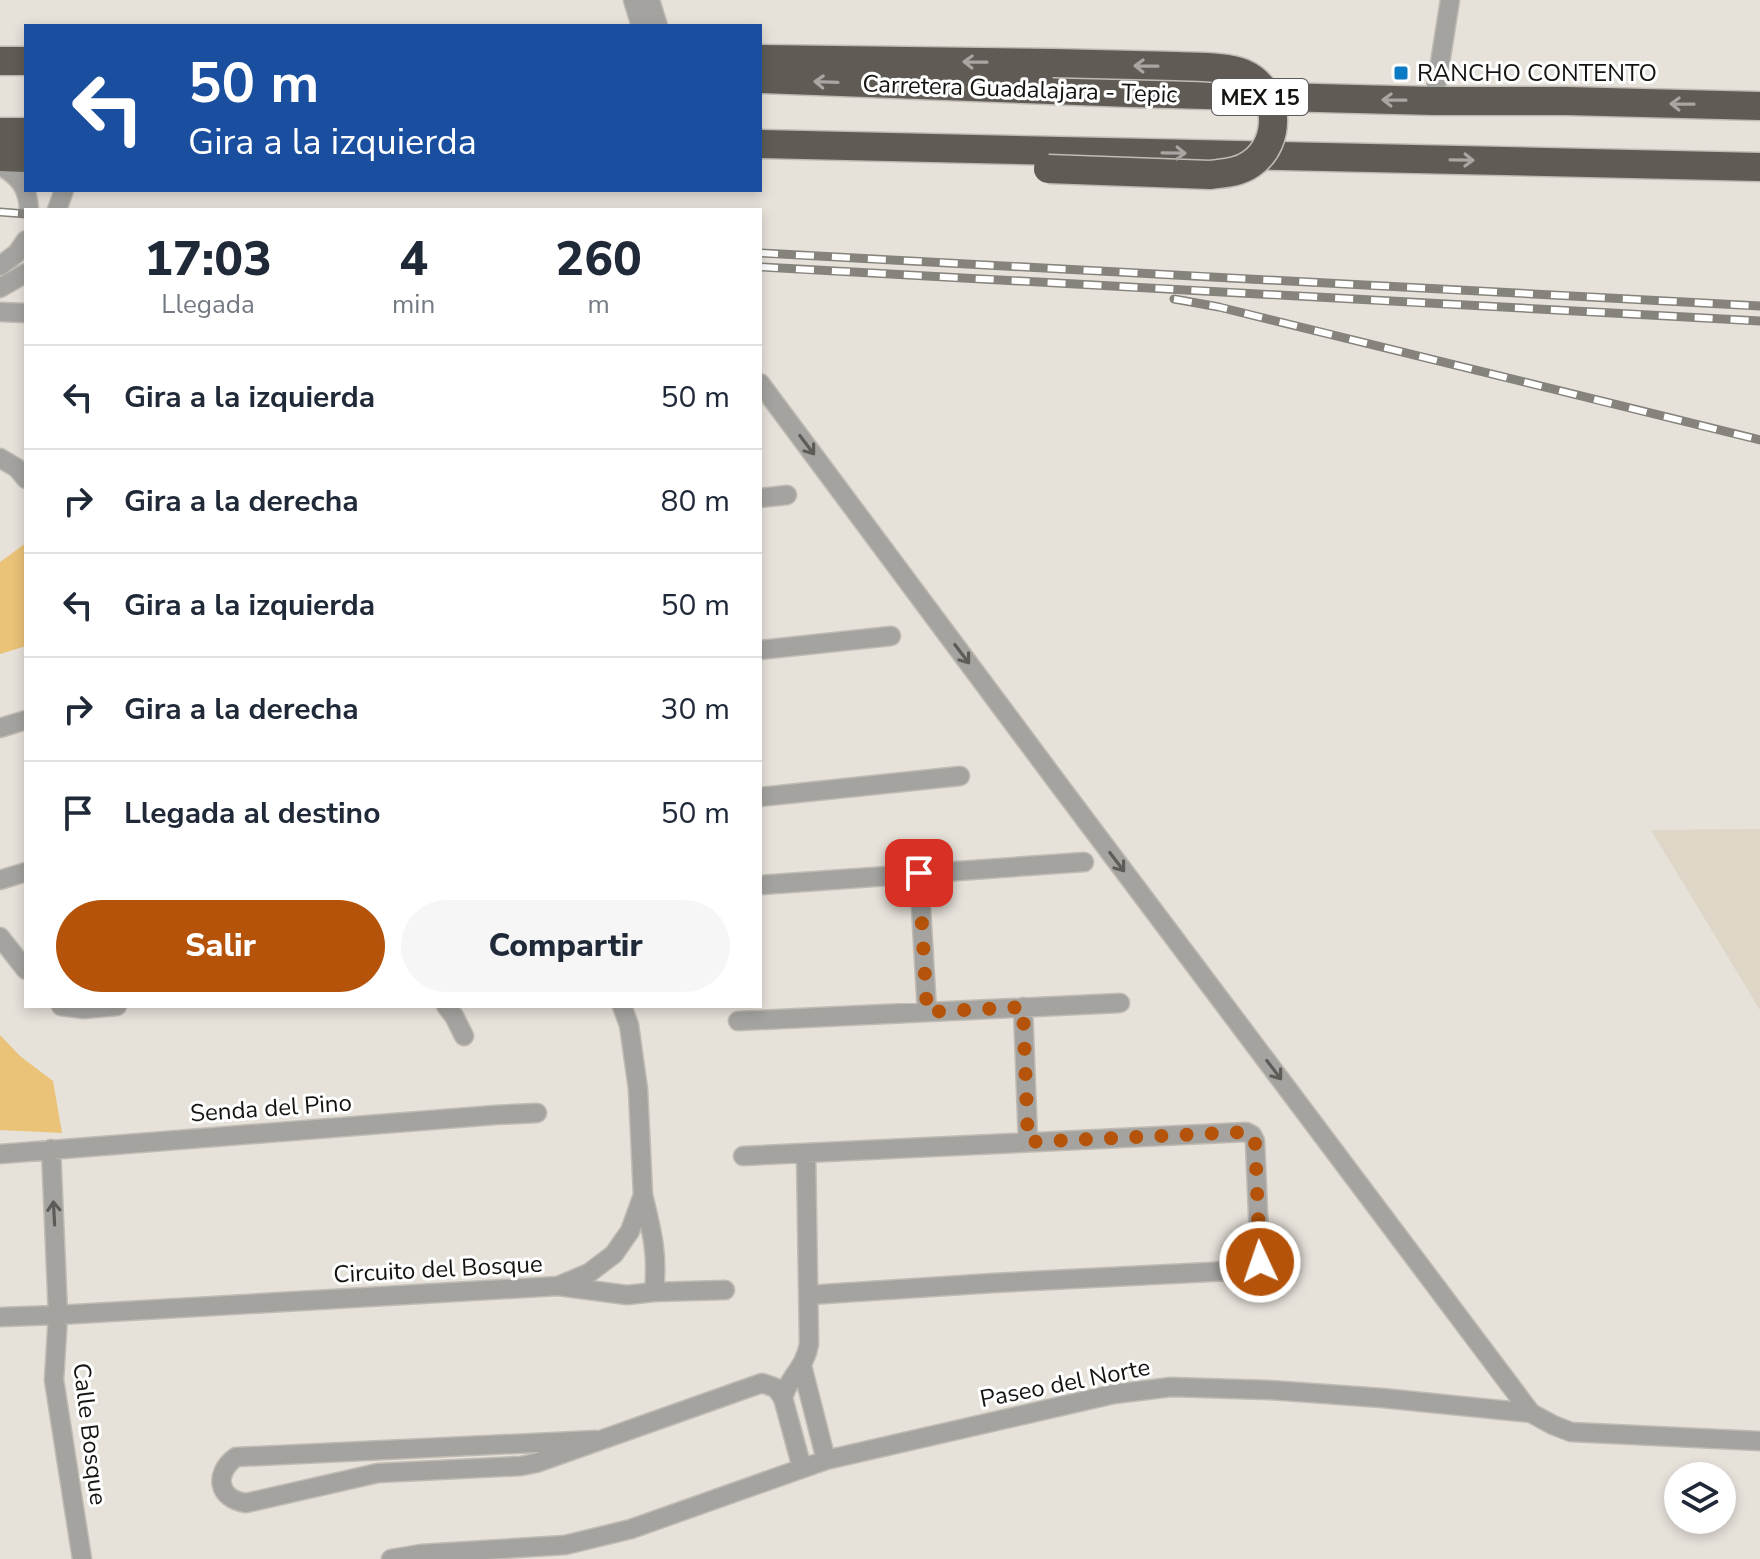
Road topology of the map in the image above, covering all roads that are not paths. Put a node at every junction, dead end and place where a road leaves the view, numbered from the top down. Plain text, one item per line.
1 (1450, 0) edge
2 (647, 1) edge
3 (641, 24) edge
4 (657, 24) edge
5 (762, 59) edge
6 (0, 61) edge
7 (24, 61) edge
8 (762, 79) edge
9 (1434, 101) junction
10 (1760, 106) edge
11 (0, 132) edge
12 (24, 132) edge
13 (762, 144) edge
14 (0, 157) edge
15 (762, 157) edge
16 (24, 158) edge
17 (0, 165) edge
18 (1760, 167) edge
19 (24, 188) edge
20 (24, 243) edge
21 (0, 266) edge
22 (24, 274) edge
23 (2, 286) edge
24 (24, 286) edge
25 (0, 312) edge
26 (24, 313) edge
27 (762, 386) edge
28 (0, 458) edge
29 (24, 477) edge
30 (787, 495) dead end
31 (762, 498) edge
32 (891, 636) dead end
33 (762, 650) edge
34 (24, 721) edge
35 (0, 728) edge
36 (960, 776) dead end
37 (762, 797) edge
38 (1084, 862) dead end
39 (24, 873) edge
40 (919, 873) junction
41 (0, 880) edge
42 (762, 885) edge
43 (0, 937) edge
44 (24, 967) edge
45 (1120, 1003) dead end
46 (1023, 1007) junction
47 (448, 1008) edge
48 (623, 1008) edge
49 (927, 1012) junction
50 (738, 1021) dead end
51 (464, 1036) dead end
52 (537, 1113) dead end
53 (1028, 1142) junction
54 (51, 1149) junction
55 (806, 1153) junction
56 (0, 1154) edge
57 (743, 1156) dead end
58 (643, 1195) junction
59 (558, 1286) junction
60 (725, 1290) dead end
61 (654, 1292) junction
62 (809, 1295) junction
63 (58, 1315) junction
64 (0, 1317) edge
65 (802, 1366) junction
66 (783, 1398) junction
67 (1531, 1413) junction
68 (596, 1440) junction
69 (1760, 1441) edge
70 (826, 1460) junction
71 (802, 1468) junction
72 (82, 1559) edge
73 (391, 1559) edge

1 - 9 street
2 - 3 street
2 - 4 street
15 -> 5 highway, bridge
6 - 7 highway
9 -> 8 highway, Carretera Guadalajara - Tepic / MEX 15
10 -> 9 highway, Carretera Guadalajara - Tepic / MEX 15
11 - 12 highway
13 -> 18 highway
14 - 16 highway
17 - 19 street
20 - 21 street
22 - 23 street
23 - 24 street
25 - 26 street
27 -> 67 street
28 - 29 street
30 - 31 street
32 - 33 street
34 - 35 street
36 - 37 street
38 - 40 street
39 - 41 street
40 - 42 street
40 - 49 street
43 - 44 street
45 - 46 street
46 - 49 street
46 - 53 street
47 - 51 street
48 - 58 street, Circuito del Bosque
49 - 50 street
52 - 54 street, Senda del Pino
53 - 55 street
53 - 62 street
54 - 56 street, Senda del Pino
63 -> 54 street
55 - 57 street
55 - 62 street
58 - 59 street, Circuito del Bosque
58 - 61 street
59 - 61 street
59 - 63 street, Circuito del Bosque
60 - 61 street
62 - 65 street
63 - 64 street, Circuito del Bosque
63 - 72 street, Calle Bosque
65 - 66 street
65 - 70 street
66 - 68 street
66 - 71 street
67 - 69 street, Paseo del Norte
67 - 70 street, Paseo del Norte
68 - 68 street
70 - 71 street, Paseo del Norte
71 - 73 street, Paseo del Norte

